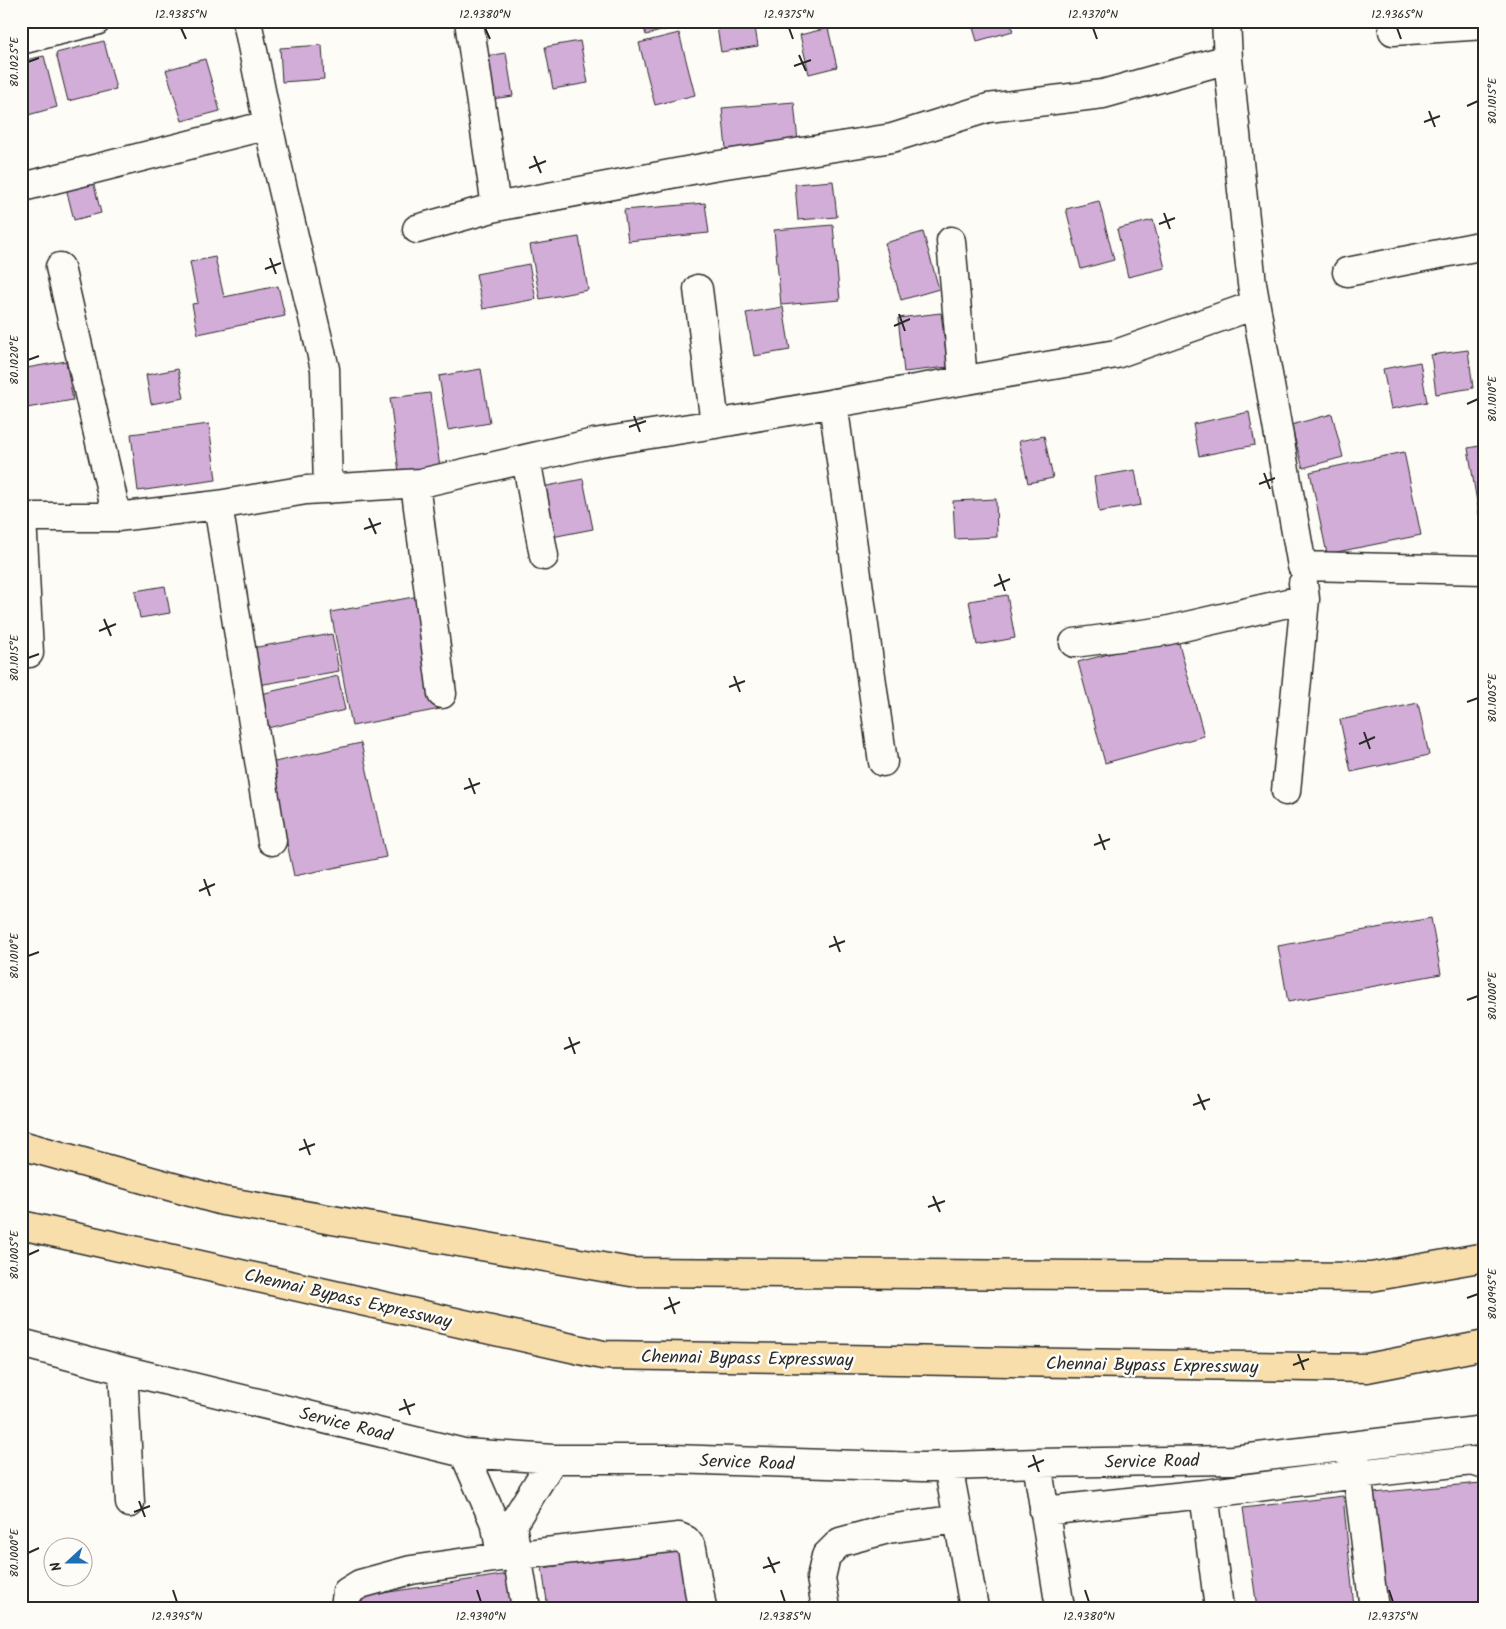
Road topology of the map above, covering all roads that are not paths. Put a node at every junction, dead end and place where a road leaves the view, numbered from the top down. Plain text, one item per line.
1 (96, 21) edge
2 (247, 21) edge
3 (469, 21) edge
4 (1226, 21) edge
5 (1485, 25) edge
6 (1393, 31) dead end
7 (21, 40) edge
8 (1228, 59) junction
9 (268, 125) junction
10 (24, 187) dead end
11 (496, 207) junction
12 (417, 229) dead end
13 (950, 241) dead end
14 (1485, 245) edge
15 (60, 267) dead end
16 (1347, 272) dead end
17 (698, 289) dead end
18 (1255, 305) junction
19 (963, 380) junction
20 (833, 403) junction
21 (715, 424) junction
22 (526, 459) junction
23 (414, 484) junction
24 (328, 489) junction
25 (218, 505) junction
26 (22, 517) edge
27 (117, 517) junction
28 (544, 556) dead end
29 (1302, 566) junction
30 (1485, 570) edge
31 (1305, 599) junction
32 (1074, 643) dead end
33 (28, 653) dead end
34 (442, 694) dead end
35 (883, 762) dead end
36 (1286, 791) dead end
37 (272, 841) dead end
38 (21, 1145) edge
39 (21, 1225) edge
40 (1485, 1257) edge
41 (21, 1343) edge
42 (1485, 1345) edge
43 (123, 1370) junction
44 (1485, 1430) edge
45 (1354, 1445) junction
46 (464, 1453) junction
47 (553, 1459) junction
48 (1037, 1463) junction
49 (948, 1466) junction
50 (1485, 1466) edge
51 (1358, 1474) junction
52 (1204, 1494) junction
53 (130, 1503) dead end
54 (1044, 1511) junction
55 (958, 1519) junction
56 (509, 1556) junction
57 (1373, 1601) dead end
58 (346, 1608) edge
59 (526, 1608) edge
60 (702, 1608) edge
61 (826, 1608) edge
62 (974, 1608) edge
63 (1060, 1608) edge
64 (1220, 1608) edge

1 - 7 street
2 - 9 street
3 - 11 street
4 - 8 street
5 - 6 street
8 - 11 street
8 - 18 street
9 - 10 street
9 - 24 street
11 - 12 street
13 - 19 street
14 - 16 street
15 - 27 street
17 - 21 street
18 - 19 street
18 - 29 street
19 - 20 street
20 - 21 street
20 - 35 street
21 - 22 street
22 - 23 street
22 - 28 street
23 - 24 street
23 - 34 street
24 - 25 street
25 - 27 street
25 - 37 street
26 - 27 street
26 - 33 street
29 - 30 street
29 - 31 street
31 - 32 street
31 - 36 street
38 - 40 highway
39 - 42 highway, Chennai Bypass Expressway
41 - 43 street, Service Road
43 - 46 street, Service Road
43 - 53 street
44 - 45 street, Service Road
45 - 48 street, Service Road
45 - 51 street
46 - 47 street, Service Road
46 - 56 street
47 - 49 street, Service Road
47 - 56 street
48 - 49 street, Service Road
48 - 54 street
49 - 55 street
50 - 51 street
51 - 52 street
51 - 57 street
52 - 54 street
52 - 64 street
54 - 63 street
55 - 61 street
55 - 62 street
56 - 58 street
56 - 59 street
56 - 60 street

